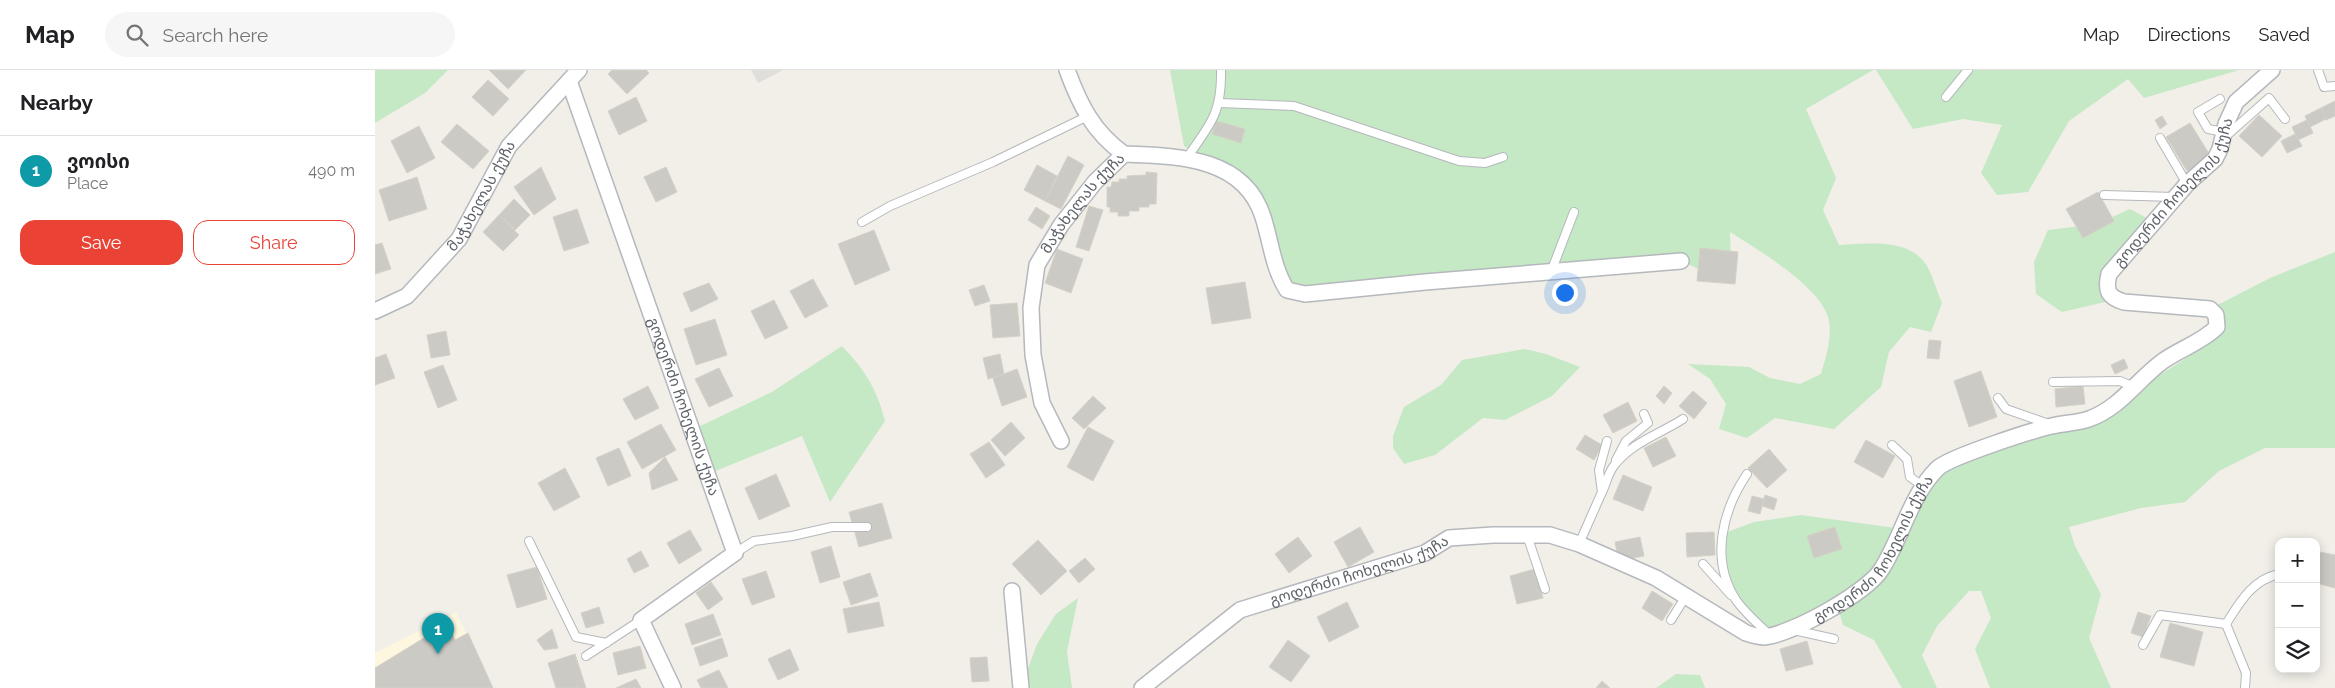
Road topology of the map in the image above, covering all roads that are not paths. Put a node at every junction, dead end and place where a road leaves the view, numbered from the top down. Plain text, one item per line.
1 (1067, 70) edge
2 (1221, 70) edge
3 (1968, 70) edge
4 (2318, 70) edge
5 (2264, 72) edge
6 (572, 74) edge
7 (2335, 86) edge
8 (1946, 97) dead end
9 (2220, 99) dead end
10 (1219, 103) junction
11 (1088, 116) junction
12 (2285, 118) dead end
13 (2224, 135) junction
14 (2160, 138) dead end
15 (1124, 154) junction
16 (1503, 157) dead end
17 (1187, 158) junction
18 (2187, 184) junction
19 (2104, 195) dead end
20 (2176, 197) junction
21 (1574, 212) dead end
22 (862, 222) dead end
23 (1681, 261) dead end
24 (1551, 272) junction
25 (375, 311) edge
26 (2053, 382) dead end
27 (2134, 387) junction
28 (1998, 398) dead end
29 (1644, 414) dead end
30 (1683, 419) dead end
31 (2053, 426) junction
32 (1061, 441) dead end
33 (1607, 441) dead end
34 (1892, 445) dead end
35 (1613, 468) junction
36 (1747, 474) dead end
37 (1924, 487) junction
38 (1602, 492) junction
39 (867, 527) dead end
40 (1527, 535) junction
41 (529, 541) dead end
42 (1579, 544) junction
43 (735, 552) junction
44 (1703, 564) dead end
45 (2275, 575) edge
46 (1545, 589) dead end
47 (1012, 591) dead end
48 (1686, 596) junction
49 (1736, 600) junction
50 (641, 620) junction
51 (1671, 620) dead end
52 (2226, 624) junction
53 (1792, 630) junction
54 (1771, 636) junction
55 (1834, 639) dead end
56 (606, 643) junction
57 (2143, 645) dead end
58 (586, 656) dead end
59 (673, 688) edge
60 (1021, 688) edge
61 (1142, 688) edge
62 (2245, 688) edge

1 - 11 street, მაჭახელას ქუჩა
2 - 10 lane
3 - 8 lane
4 - 7 lane
5 - 13 street, გოდერძი ჩოხელის ქუჩა
6 - 25 street, მაჭახელას ქუჩა
6 - 43 street, გოდერძი ჩოხელის ქუჩა
9 - 13 lane
10 - 16 lane
10 - 17 lane
11 - 15 street, მაჭახელას ქუჩა
11 - 22 lane
12 - 13 lane
13 - 18 street, გოდერძი ჩოხელის ქუჩა
14 - 18 lane
15 - 17 street
15 - 32 street, მაჭახელას ქუჩა
17 - 24 street
18 - 20 street, გოდერძი ჩოხელის ქუჩა
19 - 20 lane
20 - 27 street, გოდერძი ჩოხელის ქუჩა
21 - 24 lane
23 - 24 street
26 - 27 lane
27 - 31 street, გოდერძი ჩოხელის ქუჩა
28 - 31 lane
29 - 35 lane
30 - 35 lane
31 - 37 street, გოდერძი ჩოხელის ქუჩა
33 - 38 lane
34 - 37 lane
35 - 38 lane
36 - 49 lane
37 - 53 street, გოდერძი ჩოხელის ქუჩა
38 - 42 lane
39 - 43 lane
40 - 42 street, გოდერძი ჩოხელის ქუჩა
40 - 46 lane
40 - 61 street, გოდერძი ჩოხელის ქუჩა
41 - 56 lane
42 - 48 street, გოდერძი ჩოხელის ქუჩა
43 - 50 street
44 - 49 lane
45 - 52 lane
47 - 60 street
48 - 51 lane
48 - 54 street, გოდერძი ჩოხელის ქუჩა
49 - 54 lane
50 - 56 lane
50 - 59 street
52 - 57 lane
52 - 62 lane
53 - 54 street, გოდერძი ჩოხელის ქუჩა
53 - 55 lane
56 - 58 lane

